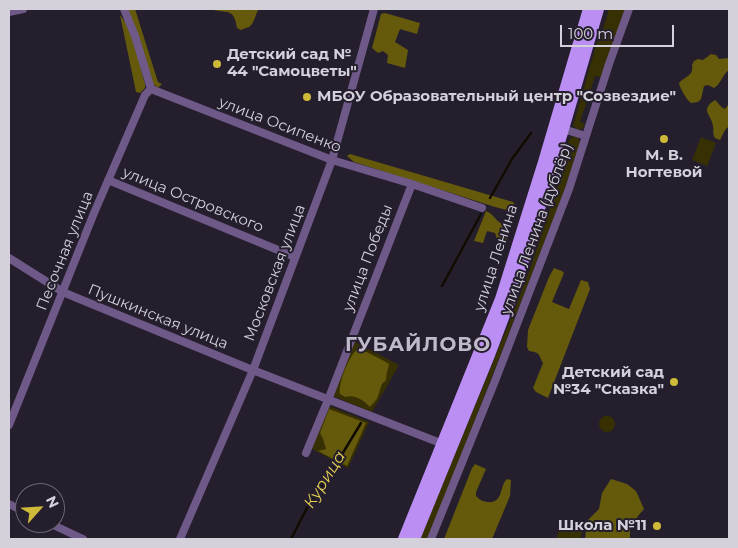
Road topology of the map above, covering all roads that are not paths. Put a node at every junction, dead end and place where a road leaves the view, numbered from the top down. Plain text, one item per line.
1 (23, 9) edge
2 (124, 9) edge
3 (374, 9) edge
4 (589, 9) edge
5 (598, 9) edge
6 (629, 9) edge
7 (9, 12) edge
8 (151, 89) junction
9 (564, 129) junction
10 (586, 136) junction
11 (332, 160) junction
12 (108, 180) junction
13 (412, 184) junction
14 (482, 208) dead end
15 (295, 257) junction
16 (9, 258) edge
17 (63, 292) junction
18 (253, 370) junction
19 (328, 400) junction
20 (9, 425) edge
21 (443, 444) junction
22 (306, 453) dead end
23 (65, 531) edge
24 (83, 539) edge
25 (180, 539) edge
26 (404, 539) edge
27 (414, 539) edge
28 (430, 539) edge

1 - 7 street
2 - 8 street
3 - 11 street, Московская улица
4 - 21 main road, улица Ленина
5 - 9 main road, улица Ленина
6 - 10 street, улица Ленина (дублёр)
8 - 11 street, улица Осипенко
8 - 12 street, Песочная улица
9 - 10 street
9 - 27 main road, улица Ленина
10 - 28 street, улица Ленина (дублёр)
11 - 13 street, улица Осипенко
11 - 15 street, Московская улица
12 - 15 street, улица Островского
12 - 17 street, Песочная улица
13 - 14 street, улица Осипенко
13 - 19 street, улица Победы
15 - 18 street, Московская улица
16 - 17 street, Пушкинская улица
17 - 18 street, Пушкинская улица
17 - 20 street, Песочная улица
18 - 19 street, Пушкинская улица
18 - 25 street, Московская улица
19 - 21 street, Пушкинская улица
19 - 22 street, улица Победы
21 - 26 main road, улица Ленина
23 - 24 street

